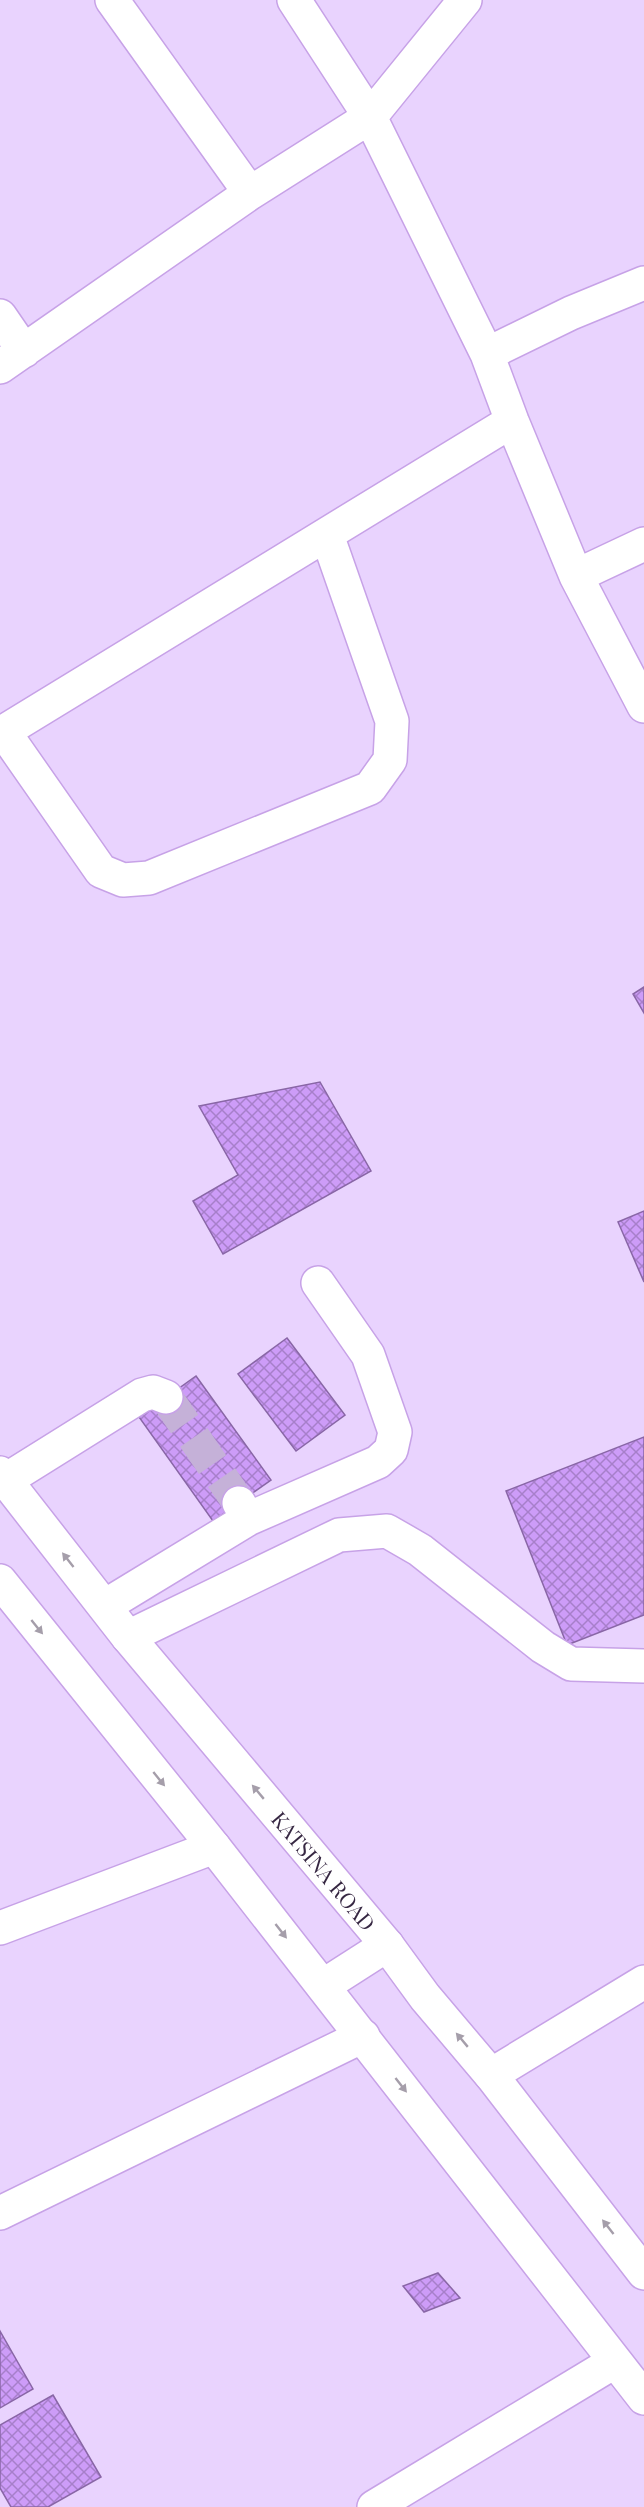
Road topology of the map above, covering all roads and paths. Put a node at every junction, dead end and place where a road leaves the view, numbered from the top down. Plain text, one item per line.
1 (112, 0) edge
2 (294, 0) edge
3 (465, 0) edge
4 (370, 117) junction
5 (250, 193) junction
6 (644, 283) edge
7 (0, 316) edge
8 (487, 354) junction
9 (12, 359) edge
10 (512, 421) junction
11 (327, 535) junction
12 (644, 544) edge
13 (576, 576) junction
14 (642, 696) edge
15 (2, 733) edge
16 (318, 1283) dead end
17 (166, 1397) dead end
18 (3, 1476) edge
19 (0, 1581) edge
20 (105, 1606) junction
21 (128, 1637) junction
22 (644, 1666) edge
23 (214, 1847) junction
24 (0, 1928) edge
25 (387, 1945) junction
26 (644, 1982) edge
27 (323, 1986) junction
28 (363, 2036) junction
29 (491, 2075) junction
30 (0, 2213) edge
31 (644, 2273) edge
32 (614, 2362) junction
33 (644, 2398) edge
34 (374, 2507) edge

1 - 5 main road
2 - 4 main road
3 - 4 main road
4 - 5 main road
4 - 8 main road
5 - 9 main road
6 - 8 main road
7 - 9 main road
8 - 10 main road
10 - 11 main road
10 - 13 main road
11 - 15 main road
11 - 15 main road
12 - 13 main road
13 - 14 main road
16 - 20 main road
17 - 18 main road
20 -> 18 main road, KATSINA ROAD
19 -> 23 main road
20 - 21 main road, KATSINA ROAD
21 - 22 main road
25 -> 21 main road, KATSINA ROAD
23 - 24 main road
23 -> 27 main road
25 - 27 main road
29 -> 25 main road, KATSINA ROAD
26 - 29 main road
27 - 28 main road
28 - 30 main road
28 -> 32 main road
31 -> 29 main road, KATSINA ROAD
32 - 33 main road
32 - 34 main road

